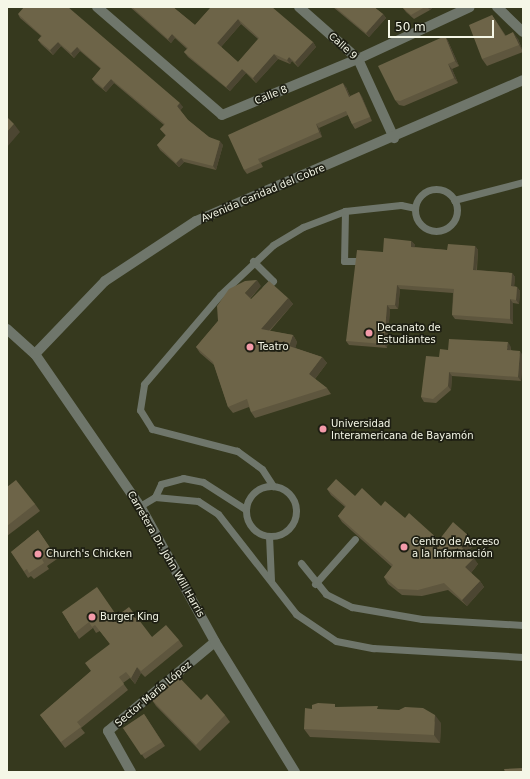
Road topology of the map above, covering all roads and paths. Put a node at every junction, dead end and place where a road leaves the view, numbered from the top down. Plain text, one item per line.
1 (97, 7) edge
2 (299, 7) edge
3 (470, 7) edge
4 (497, 7) edge
5 (523, 32) edge
6 (358, 59) junction
7 (523, 80) edge
8 (394, 138) junction
9 (523, 182) edge
10 (454, 200) junction
11 (415, 208) junction
12 (346, 211) junction
13 (356, 261) edge
14 (253, 262) junction
15 (259, 296) edge
16 (7, 329) edge
17 (35, 354) junction
18 (273, 486) junction
19 (155, 497) junction
20 (140, 506) junction
21 (246, 509) junction
22 (269, 536) junction
23 (354, 539) edge
24 (301, 563) dead end
25 (271, 582) junction
26 (314, 584) junction
27 (523, 625) edge
28 (215, 642) junction
29 (523, 657) edge
30 (131, 772) edge
31 (295, 772) edge

1 - 6 street, Calle 8
2 - 6 street, Calle 9
3 - 6 street, Calle 8
4 - 5 street
6 - 8 street, Calle 9
7 - 8 street, Avenida Caridad del Cobre
8 - 17 street, Avenida Caridad del Cobre
9 - 10 lane
10 - 11 lane
10 - 11 lane
11 - 12 lane
12 - 13 lane
12 - 14 lane
14 - 15 lane
14 - 18 lane
16 - 17 street, Carretera Dr. John Will Harris
17 - 20 street, Carretera Dr. John Will Harris
18 - 21 lane
18 - 22 lane
19 - 20 lane
19 - 21 lane
19 - 25 lane
20 - 28 street, Carretera Dr. John Will Harris
21 - 22 lane
22 - 25 lane
23 - 26 lane
24 - 26 lane
25 - 29 lane
26 - 27 lane
28 - 30 street, Sector María López
28 - 31 street, Carretera Dr. John Will Harris

